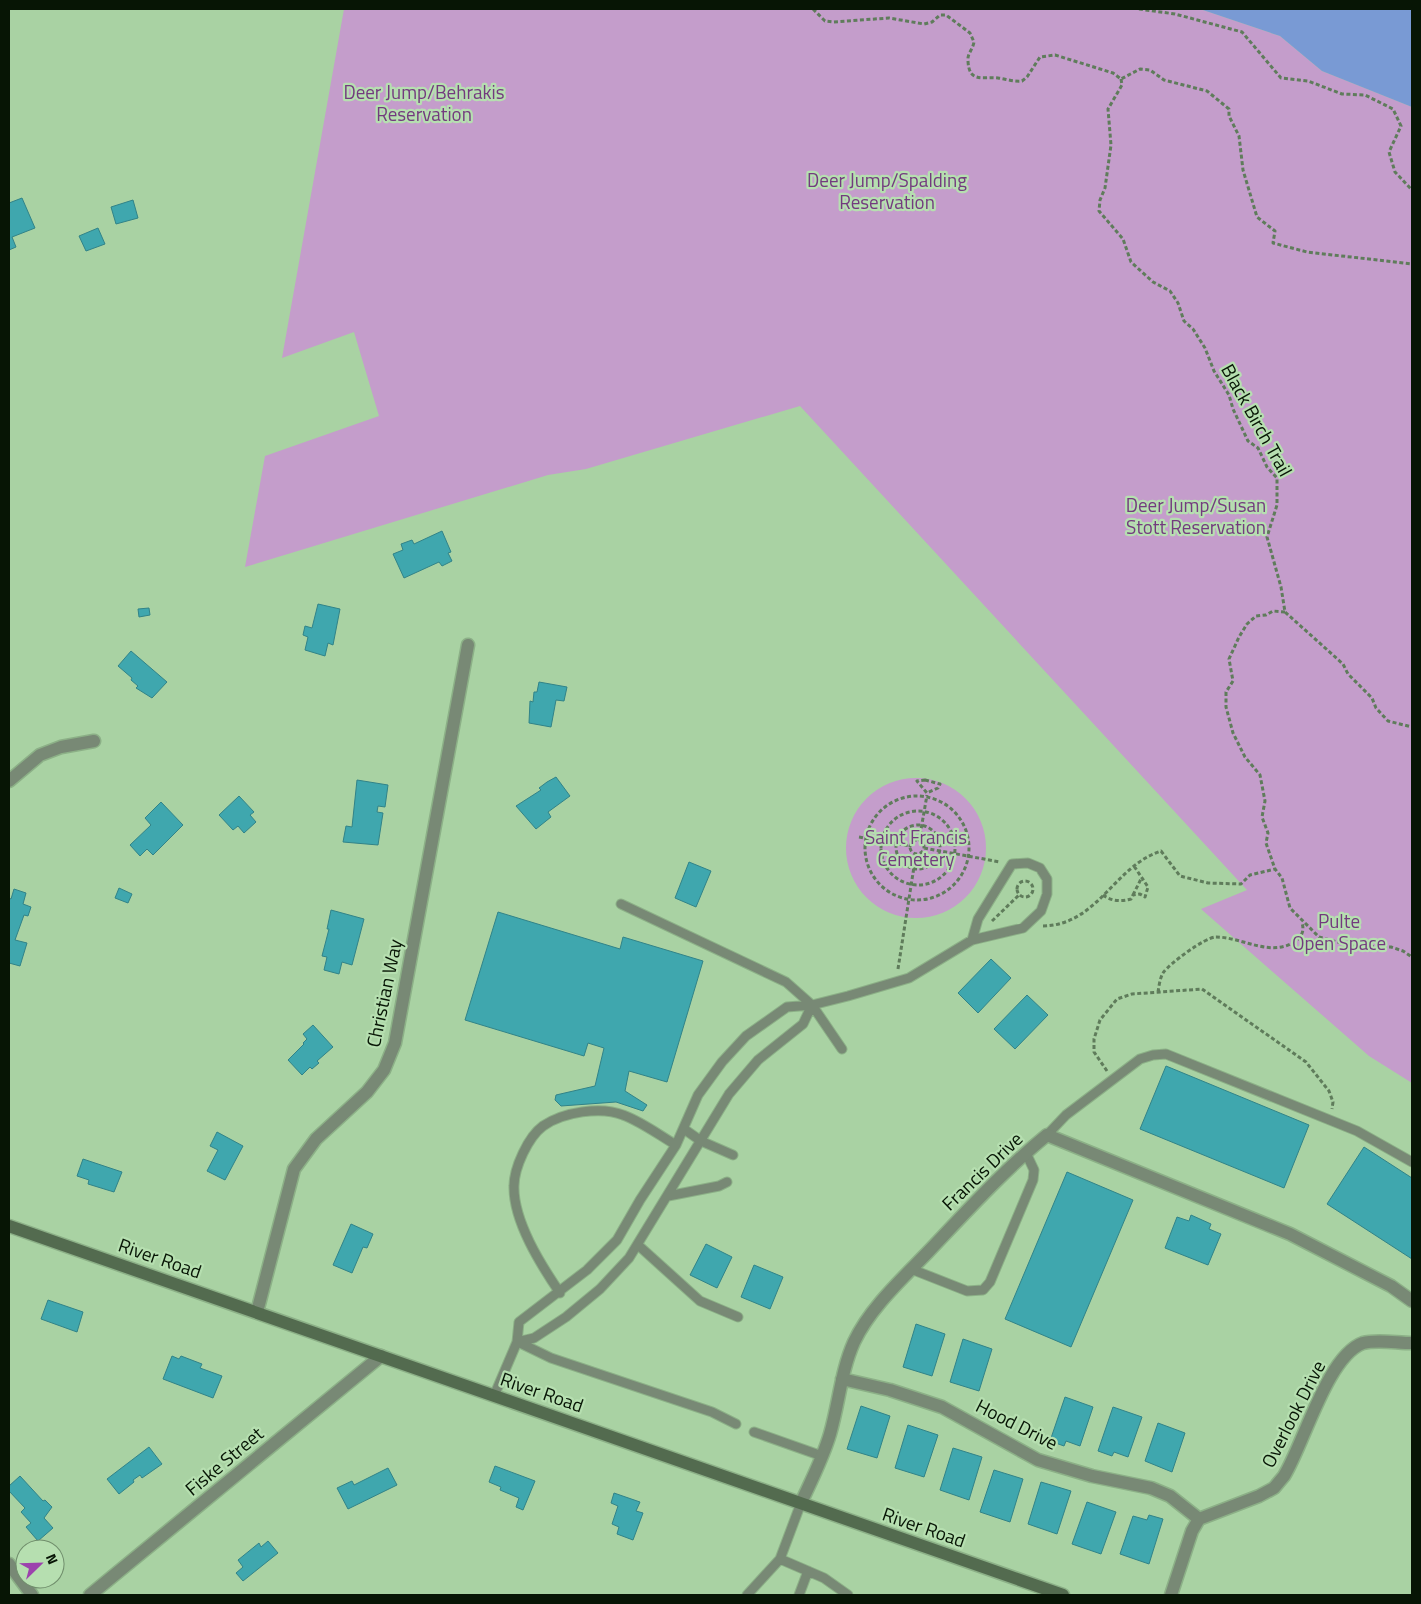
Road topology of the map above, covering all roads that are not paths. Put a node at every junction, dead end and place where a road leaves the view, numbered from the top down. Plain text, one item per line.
1 (468, 645) dead end
2 (94, 741) dead end
3 (9, 781) edge
4 (621, 904) dead end
5 (972, 940) junction
6 (812, 1004) junction
7 (842, 1049) dead end
8 (684, 1129) junction
9 (1047, 1135) junction
10 (701, 1141) junction
11 (676, 1145) junction
12 (1026, 1153) junction
13 (734, 1155) dead end
14 (1412, 1162) edge
15 (727, 1182) dead end
16 (668, 1196) junction
17 (9, 1226) edge
18 (638, 1245) junction
19 (911, 1269) junction
20 (560, 1293) junction
21 (1412, 1301) edge
22 (257, 1312) junction
23 (738, 1318) dead end
24 (517, 1342) junction
25 (1412, 1343) edge
26 (381, 1356) junction
27 (842, 1379) junction
28 (494, 1396) junction
29 (736, 1424) dead end
30 (754, 1432) dead end
31 (822, 1456) junction
32 (801, 1503) junction
33 (1199, 1519) junction
34 (780, 1560) junction
35 (9, 1564) edge
36 (808, 1572) junction
37 (32, 1595) edge
38 (90, 1595) edge
39 (747, 1595) edge
40 (799, 1595) edge
41 (848, 1595) edge
42 (1063, 1595) edge
43 (1171, 1595) edge

1 - 22 street, Christian Way
2 - 3 street
4 - 6 lane
5 - 5 lane
5 - 6 lane
6 - 7 lane
6 - 8 lane
6 - 10 lane
8 - 10 lane
8 - 11 lane
9 - 12 street, Francis Drive
9 - 14 lane
9 - 21 street, Francis Drive
10 - 13 lane
10 - 16 lane
11 - 20 lane
11 - 20 lane
12 - 19 street, Francis Drive
12 - 19 lane
15 - 16 lane
16 - 18 lane
17 - 22 main road, River Road
18 - 23 lane
18 - 24 lane
19 - 27 street, Francis Drive
20 - 24 lane
22 - 26 main road, River Road
24 - 28 lane
24 - 29 lane
25 - 33 street, Overlook Drive
26 - 28 main road, River Road
26 - 38 street, Fiske Street
27 - 31 street, Francis Drive
27 - 33 street, Hood Drive
28 - 32 main road, River Road
30 - 31 lane
31 - 32 street, Francis Drive
32 - 34 lane
32 - 42 main road, River Road
33 - 43 street
34 - 36 lane
34 - 39 lane
35 - 37 street
36 - 40 lane
36 - 41 lane

